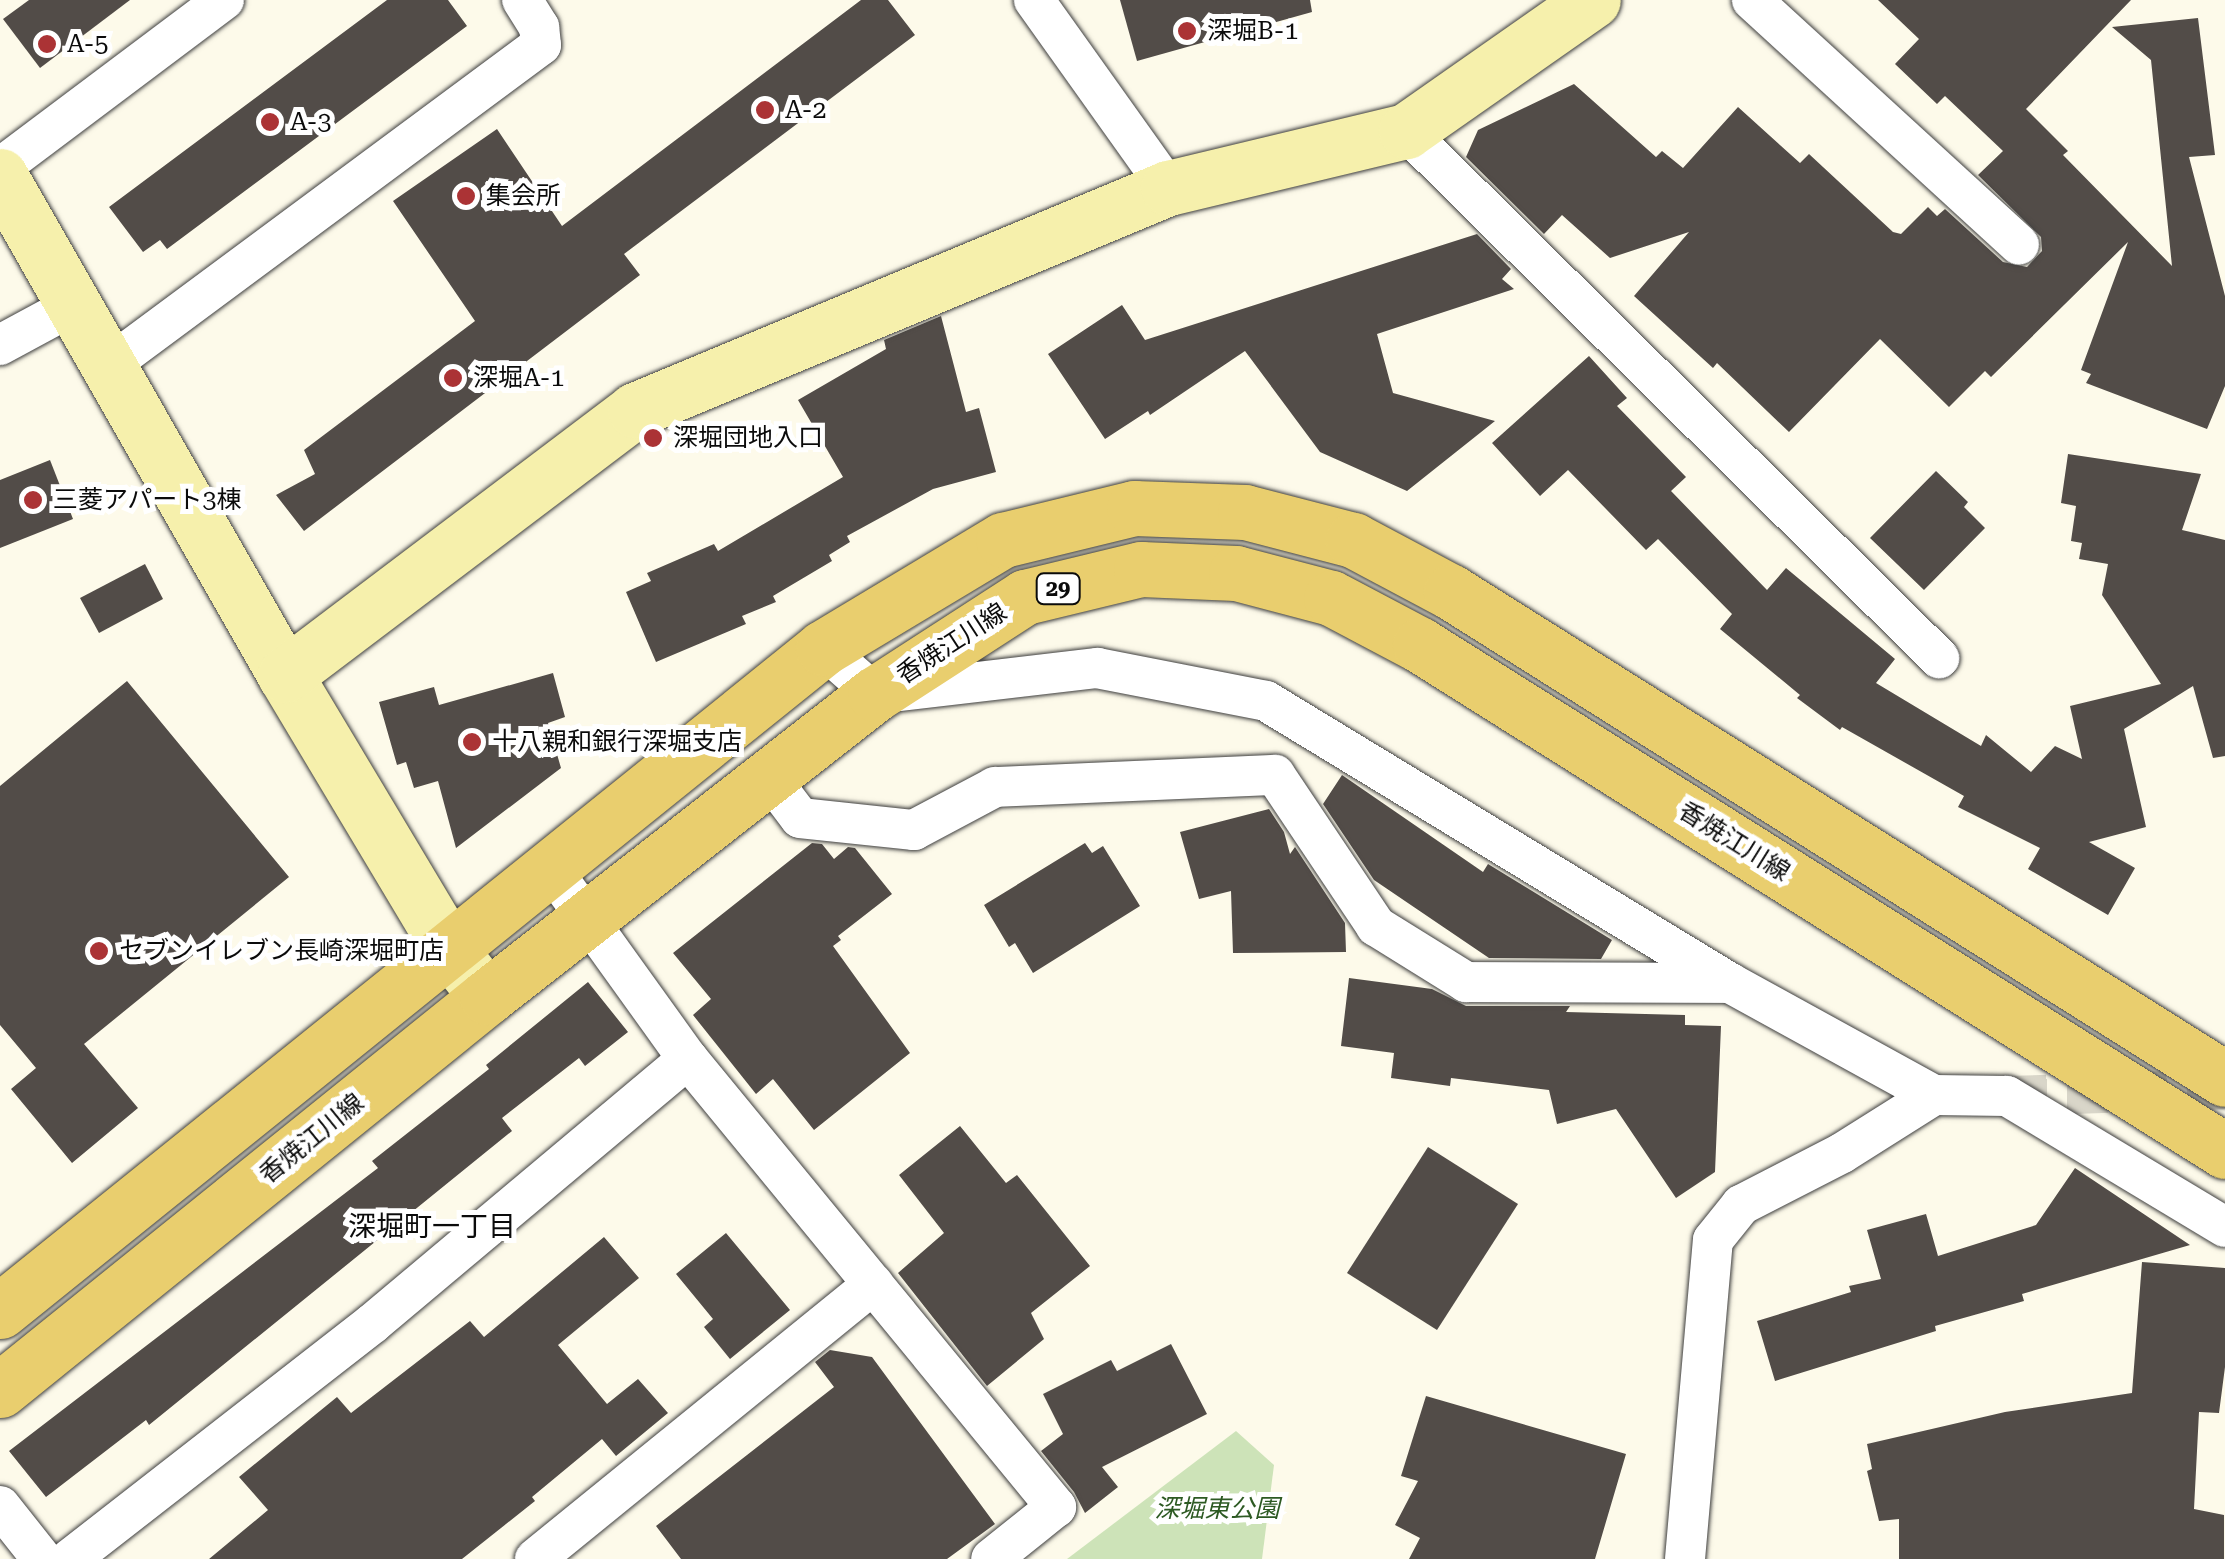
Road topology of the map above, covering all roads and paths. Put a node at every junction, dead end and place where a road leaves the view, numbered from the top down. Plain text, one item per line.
1 (224, 0) edge
2 (522, 0) edge
3 (1034, 0) edge
4 (1593, 0) edge
5 (1752, 0) edge
6 (1406, 130) junction
7 (0, 168) edge
8 (0, 176) edge
9 (1168, 188) junction
10 (2019, 245) dead end
11 (72, 306) junction
12 (0, 345) edge
13 (108, 366) junction
14 (823, 648) junction
15 (1939, 658) dead end
16 (285, 675) junction
17 (875, 694) junction
18 (770, 777) junction
19 (552, 870) junction
20 (590, 918) junction
21 (449, 949) junction
22 (1730, 982) junction
23 (487, 997) junction
24 (688, 1059) junction
25 (2225, 1079) edge
26 (1934, 1095) junction
27 (2225, 1151) edge
28 (2225, 1227) edge
29 (873, 1284) junction
30 (0, 1311) edge
31 (0, 1390) edge
32 (0, 1506) edge
33 (42, 1559) edge
34 (70, 1559) edge
35 (535, 1559) edge
36 (991, 1559) edge
37 (1685, 1559) edge

1 - 7 street
2 - 13 street
3 - 9 street
4 - 6 street
5 - 10 street
6 - 9 street
6 - 15 street
8 - 11 street
9 - 16 street
11 - 12 street
11 - 13 street
13 - 16 street
14 - 17 street
14 - 19 main road
14 - 25 main road
16 - 21 street
17 - 18 main road, 香焼江川線 / 29
17 - 22 street
17 - 27 main road, 香焼江川線 / 29
18 - 20 main road, 香焼江川線 / 29
18 - 22 street
19 - 20 street
19 - 21 main road
20 - 23 main road, 香焼江川線 / 29
20 - 24 street
21 - 23 street
21 - 30 main road
22 - 26 street
23 - 31 main road, 香焼江川線 / 29
24 - 29 street
24 - 34 street
26 - 28 street
26 - 37 street
29 - 35 street
29 - 36 street
32 - 33 street

